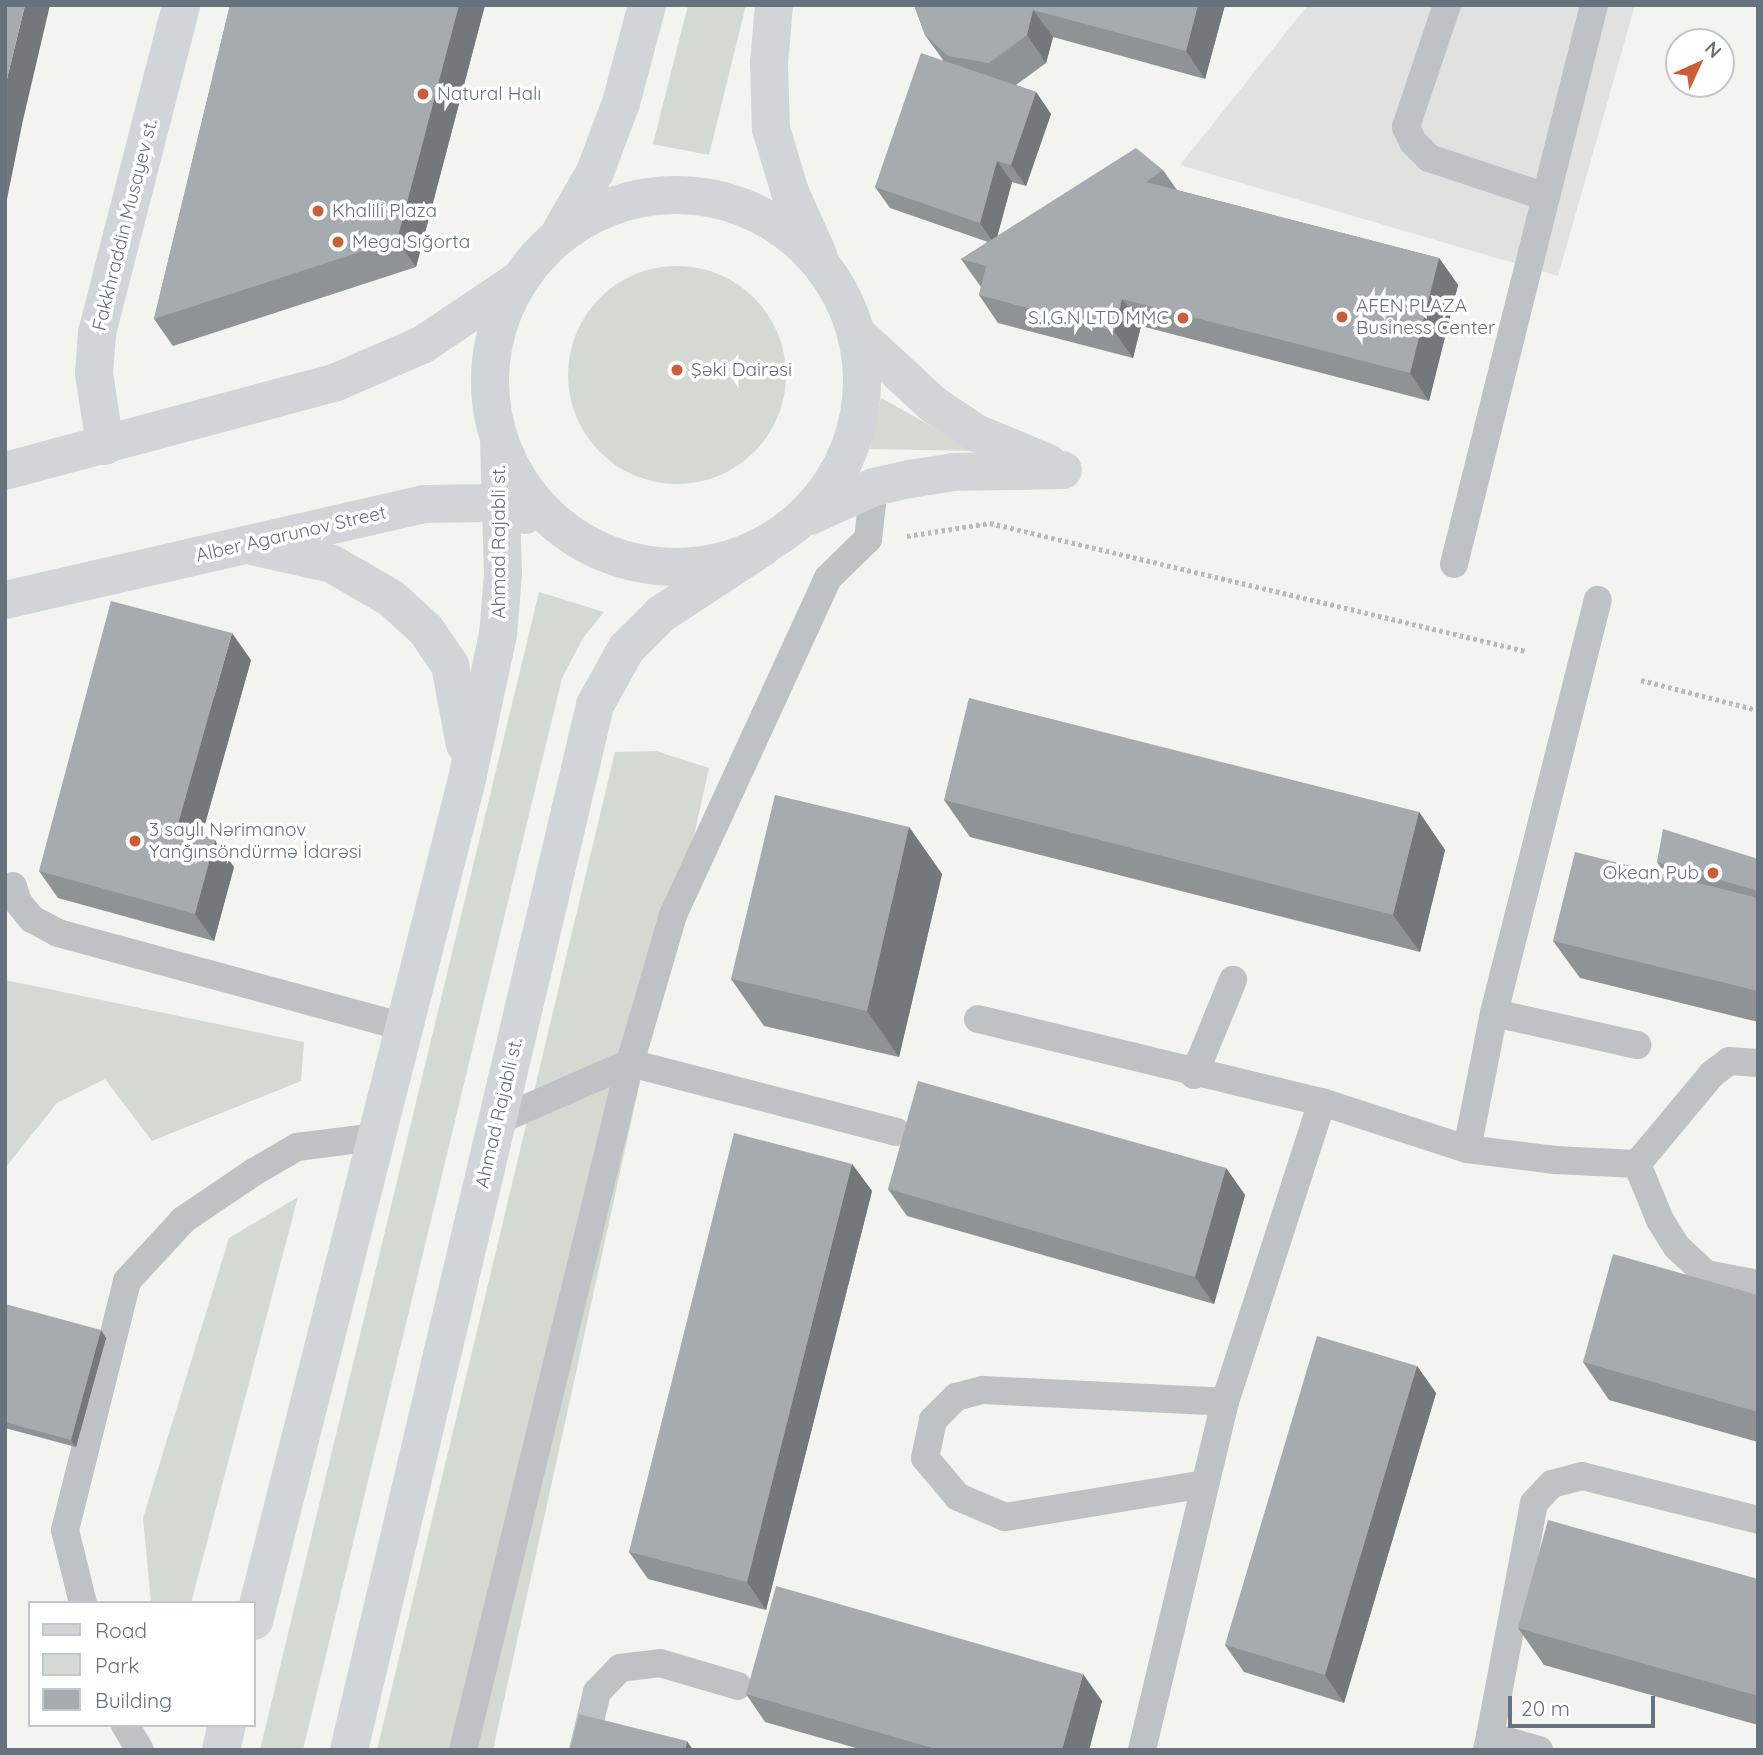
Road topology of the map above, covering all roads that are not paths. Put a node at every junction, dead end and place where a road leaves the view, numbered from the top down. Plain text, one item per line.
1 (181, 5) edge
2 (647, 5) edge
3 (774, 5) edge
4 (1447, 5) edge
5 (1594, 5) edge
6 (1546, 197) junction
7 (558, 236) junction
8 (823, 267) junction
9 (516, 282) junction
10 (857, 334) junction
11 (499, 442) junction
12 (105, 446) junction
13 (5, 471) edge
14 (874, 487) junction
15 (502, 505) junction
16 (804, 519) junction
17 (573, 537) junction
18 (240, 544) junction
19 (762, 548) junction
20 (1454, 564) dead end
21 (5, 600) edge
22 (1598, 600) dead end
23 (467, 779) junction
24 (13, 886) dead end
25 (1233, 980) dead end
26 (1494, 1013) junction
27 (978, 1019) dead end
28 (404, 1027) junction
29 (1637, 1045) dead end
30 (630, 1063) junction
31 (1758, 1063) edge
32 (1194, 1075) junction
33 (1322, 1102) junction
34 (498, 1121) junction
35 (896, 1132) dead end
36 (376, 1137) junction
37 (1467, 1149) junction
38 (1637, 1164) junction
39 (1758, 1284) edge
40 (1225, 1402) junction
41 (1205, 1484) junction
42 (1758, 1520) edge
43 (83, 1601) edge
44 (256, 1612) edge
45 (738, 1686) dead end
46 (126, 1727) edge
47 (227, 1727) edge
48 (1489, 1743) edge
49 (140, 1750) edge
50 (221, 1750) edge
51 (349, 1750) edge
52 (463, 1750) edge
53 (583, 1750) edge
54 (1142, 1750) edge
55 (1539, 1750) edge

1 - 12 main road, Fakkhraddin Musayev st.
2 - 7 main road
3 - 8 main road
4 - 6 lane
5 - 6 lane
6 - 20 lane
7 - 8 main road
7 - 9 main road
8 - 10 main road
9 - 11 main road
9 - 12 main road
10 - 14 main road
10 - 16 main road
11 - 15 main road, Ahmad Rajabli st.
11 - 17 main road
12 - 13 main road
14 - 16 main road
14 - 30 lane
15 - 17 main road, Alber Agarunov Street
15 - 18 main road, Alber Agarunov Street
15 - 23 main road, Ahmad Rajabli st.
16 - 19 main road
17 - 19 main road
18 - 21 main road, Alber Agarunov Street
18 - 23 main road
19 - 34 main road, Ahmad Rajabli st.
22 - 26 lane
23 - 28 main road, Ahmad Rajabli st.
24 - 28 lane
25 - 32 lane
26 - 29 lane
26 - 37 lane
27 - 32 lane
28 - 36 main road, Ahmad Rajabli st.
30 - 34 lane
30 - 35 lane
30 - 52 lane
31 - 38 lane
32 - 33 lane
33 - 37 lane
33 - 40 lane
34 - 51 main road, Ahmad Rajabli st.
36 - 43 lane
36 - 44 main road, Ahmad Rajabli st.
37 - 38 lane
38 - 39 lane
40 - 41 lane
40 - 41 lane
41 - 54 lane
42 - 48 lane
45 - 53 lane
46 - 49 lane
47 - 50 main road
48 - 55 lane

